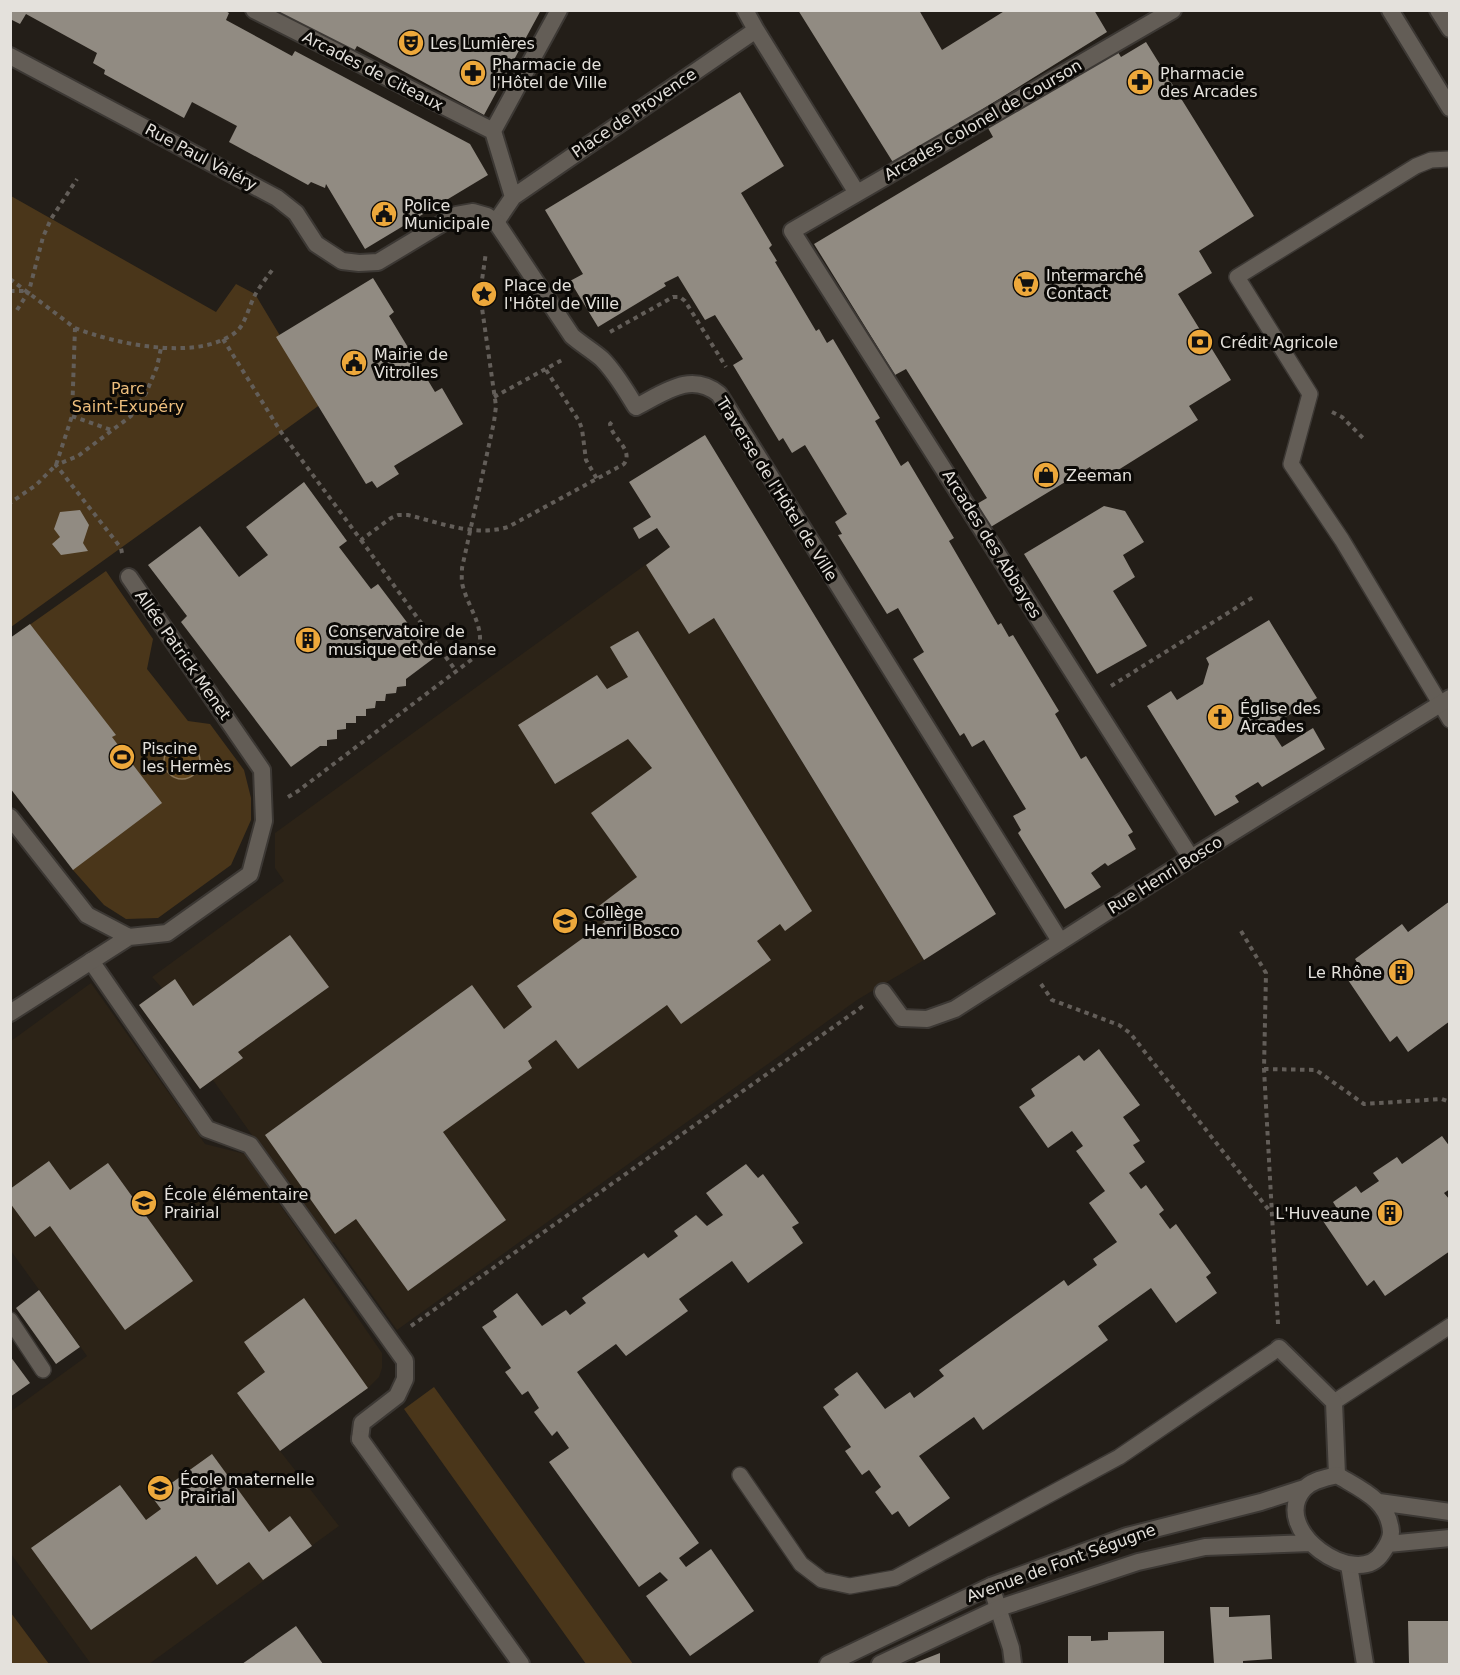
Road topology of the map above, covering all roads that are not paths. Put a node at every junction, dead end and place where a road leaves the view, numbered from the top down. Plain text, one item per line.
1 (254, 10) edge
2 (559, 10) edge
3 (745, 10) edge
4 (1173, 10) edge
5 (1390, 10) edge
6 (1438, 10) edge
7 (1449, 29) edge
8 (756, 30) junction
9 (10, 56) edge
10 (1449, 108) edge
11 (493, 130) junction
12 (1449, 159) edge
13 (857, 193) junction
14 (513, 197) junction
15 (496, 222) junction
16 (792, 231) joint
17 (129, 577) road end
18 (1445, 701) edge
19 (1449, 720) edge
20 (10, 817) edge
21 (1191, 858) junction
22 (129, 937) junction
23 (1060, 941) junction
24 (91, 961) junction
25 (883, 992) road end
26 (10, 1013) edge
27 (10, 1320) edge
28 (1449, 1326) edge
29 (1279, 1348) joint
30 (43, 1370) dead end
31 (1334, 1402) junction
32 (740, 1475) dead end
33 (1337, 1475) junction
34 (1304, 1488) junction
35 (1379, 1502) junction
36 (1449, 1512) edge
37 (1449, 1538) edge
38 (1311, 1543) junction
39 (1388, 1544) junction
40 (1350, 1565) junction
41 (991, 1586) junction
42 (999, 1608) junction
43 (520, 1665) edge
44 (828, 1665) edge
45 (880, 1665) edge
46 (1013, 1665) edge
47 (1365, 1665) edge

1 - 11 street, Arcades de Citeaux
2 - 11 street
3 - 8 street
4 - 13 street, Arcades Colonel de Courson
5 - 10 street
6 - 7 street
8 - 13 street
8 - 14 street, Place de Provence
9 - 15 street, Rue Paul Valéry
11 - 14 street
12 - 18 lane
13 - 16 street, Arcades Colonel de Courson
14 - 15 street, Place de Provence
15 - 23 street, Traverse de l'Hôtel de Ville
16 - 21 street, Arcades des Abbayes
17 - 22 street, Allée Patrick Menet
18 - 19 lane
18 - 21 street, Rue Henri Bosco
20 - 22 street
21 - 23 street, Rue Henri Bosco
22 - 24 street, Allée Patrick Menet
23 - 25 street, Rue Henri Bosco
24 - 26 street, Allée Patrick Menet
24 - 43 street
27 - 30 lane
28 - 31 lane
29 - 31 street
29 - 32 lane
31 - 33 street
33 - 34 street
33 - 35 street
34 - 38 street
34 - 41 street, Avenue de Font Ségugne
35 - 36 street
35 - 39 street
37 - 39 street
38 - 40 street
38 - 42 street, Avenue de Font Ségugne
39 - 40 street
40 - 47 street
41 - 42 street
41 - 44 street, Avenue de Font Ségugne
42 - 45 street, Avenue de Font Ségugne
42 - 46 street

